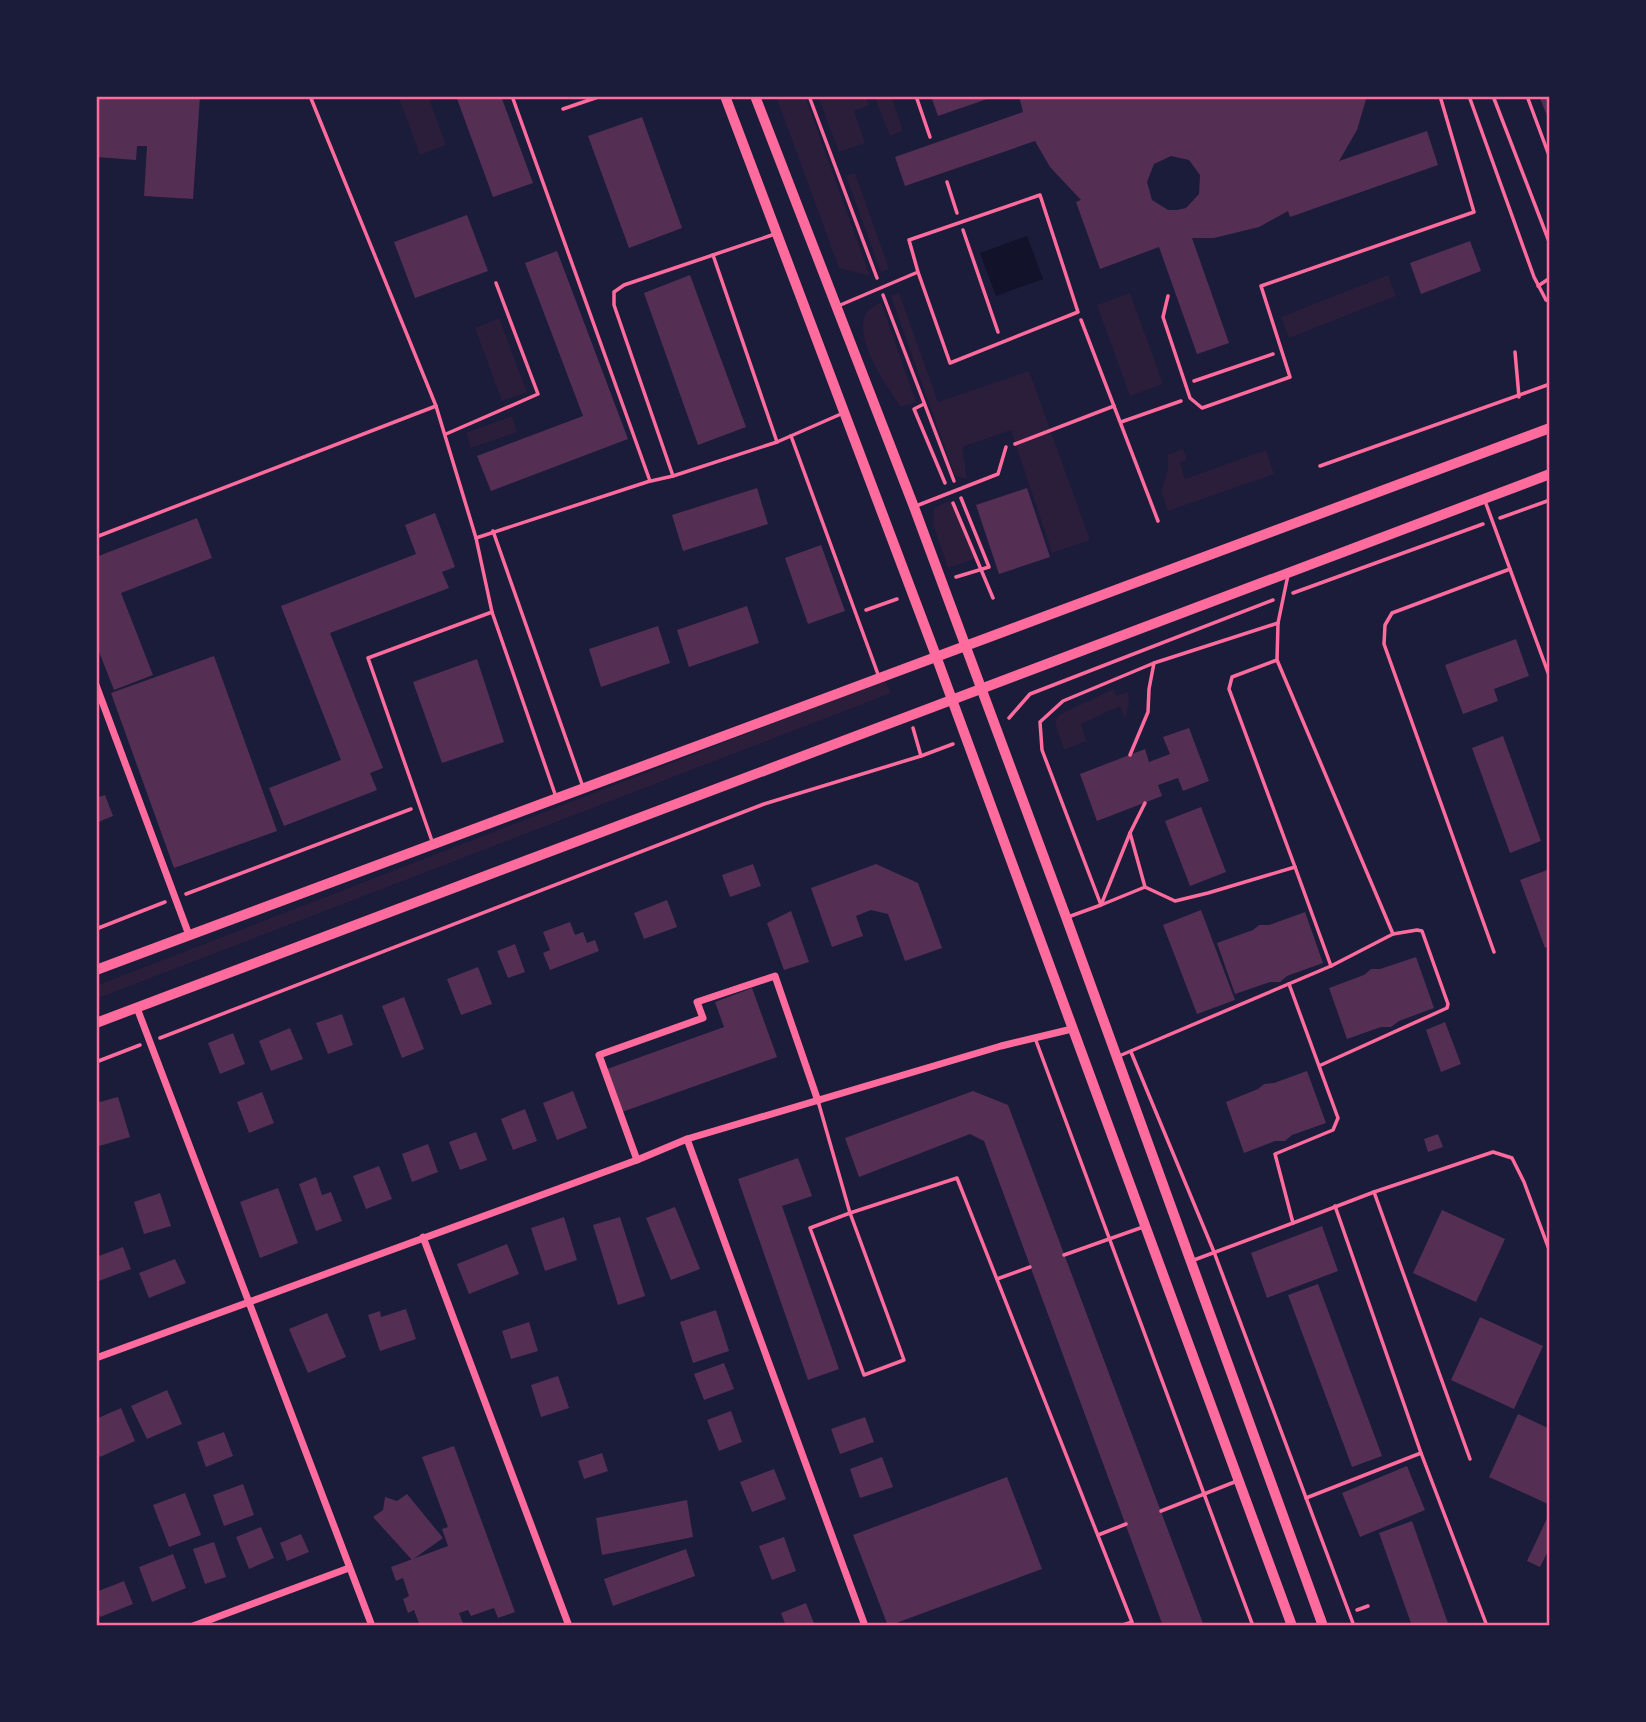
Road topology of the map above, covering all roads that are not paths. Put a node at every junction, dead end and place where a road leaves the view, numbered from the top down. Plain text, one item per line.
1 (310, 96) edge
2 (512, 96) edge
3 (601, 96) edge
4 (725, 96) edge
5 (755, 96) edge
6 (1440, 96) edge
7 (1469, 96) edge
8 (1493, 96) edge
9 (564, 109) dead end
10 (777, 233) junction
11 (1550, 244) edge
12 (713, 255) junction
13 (918, 272) junction
14 (1550, 278) edge
15 (496, 283) dead end
16 (1538, 286) junction
17 (1168, 296) dead end
18 (1549, 301) edge
19 (836, 307) junction
20 (436, 405) junction
21 (844, 413) junction
22 (1550, 428) edge
23 (446, 434) junction
24 (791, 436) junction
25 (778, 442) junction
26 (1006, 447) road end
27 (1550, 474) edge
28 (673, 477) junction
29 (650, 481) junction
30 (1484, 499) junction
31 (914, 507) junction
32 (493, 531) junction
33 (96, 537) edge
34 (476, 538) junction
35 (1510, 569) junction
36 (1289, 574) junction
37 (492, 612) junction
38 (1278, 622) junction
39 (965, 645) junction
40 (936, 656) junction
41 (1277, 660) junction
42 (1154, 663) junction
43 (879, 678) junction
44 (1550, 678) edge
45 (96, 685) edge
46 (981, 689) junction
47 (951, 700) junction
48 (1130, 755) dead end
49 (583, 787) junction
50 (556, 798) junction
51 (1145, 803) dead end
52 (1130, 833) junction
53 (433, 844) junction
54 (1295, 867) junction
55 (1145, 887) junction
56 (1101, 905) junction
57 (1066, 917) junction
58 (1393, 934) junction
59 (189, 935) junction
60 (1494, 952) dead end
61 (1331, 966) junction
62 (96, 970) edge
63 (1289, 984) junction
64 (137, 1007) junction
65 (96, 1023) edge
66 (1072, 1029) junction
67 (1034, 1038) junction
68 (1131, 1052) junction
69 (1115, 1058) junction
70 (1321, 1065) junction
71 (818, 1101) junction
72 (687, 1139) junction
73 (637, 1160) junction
74 (1374, 1192) junction
75 (1335, 1206) junction
76 (850, 1213) junction
77 (1293, 1223) junction
78 (1145, 1227) junction
79 (423, 1237) junction
80 (1109, 1239) junction
81 (1214, 1252) junction
82 (1550, 1252) edge
83 (1064, 1255) dead end
84 (1192, 1261) junction
85 (1030, 1267) dead end
86 (997, 1279) junction
87 (248, 1301) junction
88 (96, 1358) edge
89 (1420, 1453) junction
90 (1471, 1459) dead end
91 (1239, 1481) junction
92 (1204, 1494) junction
93 (1307, 1498) junction
94 (1161, 1511) dead end
95 (1126, 1524) dead end
96 (1098, 1535) junction
97 (349, 1568) junction
98 (193, 1626) edge
99 (372, 1626) edge
100 (569, 1626) edge
101 (865, 1626) edge
102 (1120, 1626) edge
103 (1253, 1626) edge
104 (1292, 1626) edge
105 (1323, 1626) edge
106 (1354, 1626) edge
107 (1487, 1626) edge

1 - 20 lane
2 - 29 lane
3 - 9 lane
4 - 10 main road
5 - 19 main road
6 - 17 lane
7 - 16 lane
8 - 11 lane
10 - 12 lane
10 - 21 main road
12 - 25 lane
12 - 28 lane
13 - 13 lane
13 - 19 lane
14 - 16 lane
15 - 23 lane
16 - 18 lane
19 - 31 main road
20 - 23 lane
20 - 33 lane
21 - 24 lane
21 - 40 main road
22 - 39 main road
23 - 34 lane
24 - 25 lane
24 - 43 lane
25 - 28 lane
26 - 31 lane
27 - 30 main road
28 - 29 lane
29 - 32 lane
30 - 35 lane
30 - 36 main road
31 - 39 main road
32 - 34 lane
32 - 49 lane
34 - 37 lane
35 - 44 lane
35 - 60 lane
36 - 38 lane
36 - 46 main road
37 - 50 lane
37 - 53 lane
38 - 41 lane
38 - 42 lane
39 - 40 main road
39 - 46 main road
40 - 43 main road
40 - 47 main road
41 - 54 lane
41 - 58 lane
42 - 48 lane
42 - 56 lane
43 - 49 main road
45 - 59 street
46 - 47 main road
46 - 57 main road
47 - 64 main road
47 - 66 main road
49 - 50 main road
50 - 53 main road
51 - 52 lane
52 - 55 lane
52 - 56 lane
53 - 59 main road
54 - 55 lane
54 - 61 lane
55 - 56 lane
56 - 57 lane
57 - 69 main road
58 - 61 lane
58 - 70 lane
59 - 62 main road
61 - 63 lane
63 - 68 lane
63 - 70 lane
64 - 65 main road
64 - 87 street
66 - 67 street
66 - 78 main road
67 - 71 street
67 - 80 lane
68 - 69 lane
68 - 81 lane
69 - 84 main road
70 - 77 lane
71 - 72 street
71 - 73 street
71 - 76 lane
72 - 73 street
72 - 101 street
73 - 79 street
74 - 75 lane
74 - 82 lane
74 - 90 lane
75 - 77 lane
75 - 89 lane
76 - 76 lane
76 - 86 lane
77 - 81 lane
78 - 80 lane
78 - 91 main road
79 - 87 street
79 - 100 street
80 - 83 lane
80 - 92 lane
81 - 84 lane
81 - 93 lane
84 - 105 main road
85 - 86 lane
86 - 96 lane
87 - 88 street
87 - 97 street
89 - 93 lane
89 - 107 lane
91 - 92 lane
91 - 104 main road
92 - 94 lane
92 - 103 lane
93 - 106 lane
95 - 96 lane
96 - 102 lane
97 - 98 street
97 - 99 street

